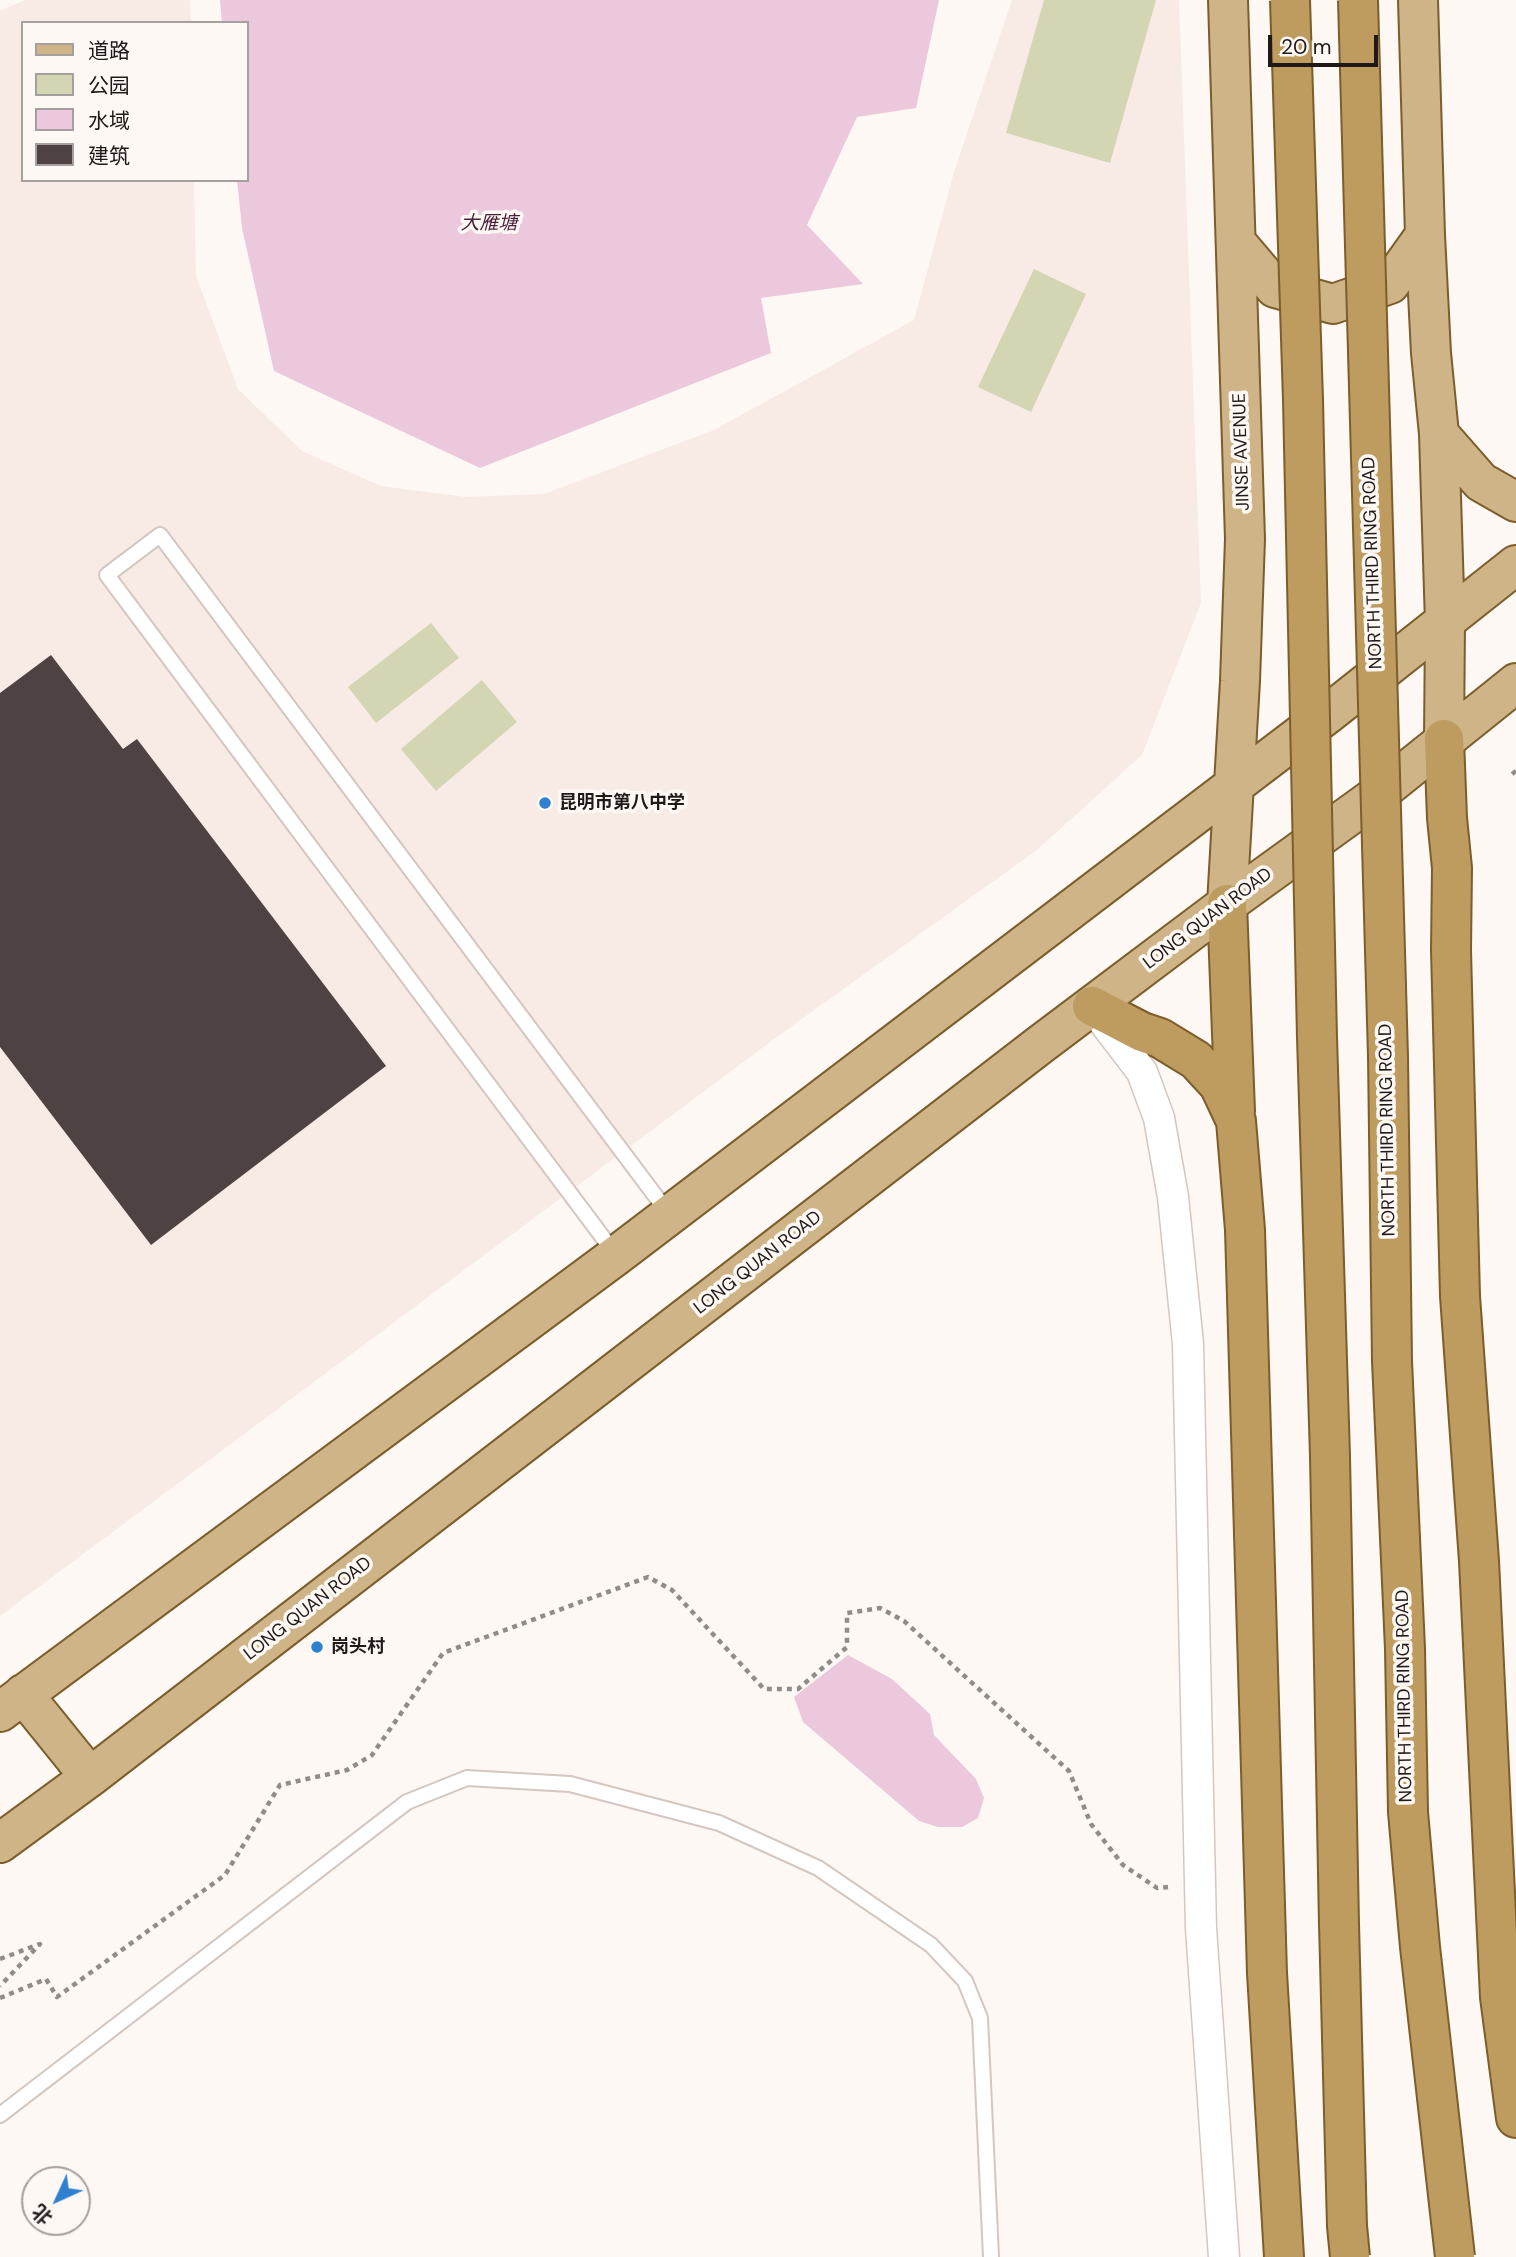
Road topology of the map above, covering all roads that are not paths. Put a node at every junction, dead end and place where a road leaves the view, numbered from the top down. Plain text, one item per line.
1 (1228, 0) edge
2 (1290, 0) edge
3 (1358, 0) edge
4 (1418, 0) edge
5 (1425, 235) junction
6 (1236, 242) junction
7 (1439, 434) junction
8 (1516, 502) edge
9 (1516, 565) edge
10 (1445, 623) junction
11 (1516, 683) edge
12 (1444, 739) junction
13 (1234, 786) junction
14 (1227, 904) junction
15 (1092, 1006) junction
16 (1236, 1121) junction
17 (670, 1215) junction
18 (617, 1255) junction
19 (11, 1703) edge
20 (90, 1777) junction
21 (0, 1843) edge
22 (0, 2115) edge
23 (1516, 2118) edge
24 (991, 2257) edge
25 (1224, 2257) edge
26 (1284, 2257) edge
27 (1349, 2257) edge
28 (1455, 2257) edge

1 - 6 main road, JINSE AVENUE
2 - 27 highway, bridge
3 - 28 highway, NORTH THIRD RING ROAD, bridge
4 - 5 main road
5 - 6 main road
5 - 7 main road
6 - 13 main road, JINSE AVENUE
7 - 8 main road
7 - 10 main road
9 - 10 main road
10 - 12 main road
10 - 13 main road
11 - 12 main road, LONG QUAN ROAD
12 - 14 main road, LONG QUAN ROAD
12 - 23 highway
13 - 14 main road, JINSE AVENUE
13 - 17 main road
14 - 15 main road, LONG QUAN ROAD
14 - 16 highway
15 - 16 highway
15 - 20 main road, LONG QUAN ROAD
15 - 25 street
16 - 26 highway
17 - 18 main road
17 - 18 lane
18 - 19 main road
19 - 20 main road
20 - 21 main road, LONG QUAN ROAD
22 - 24 lane

